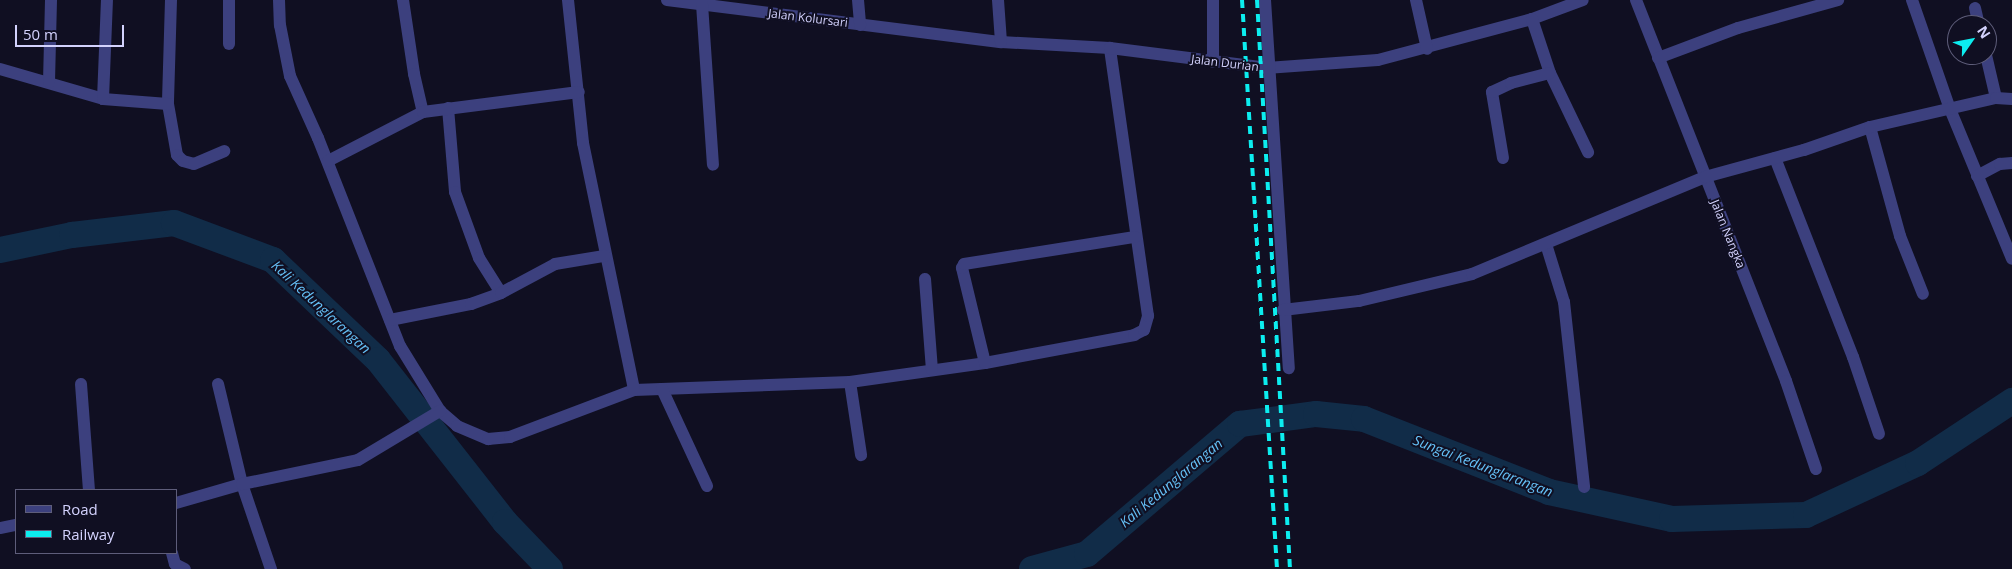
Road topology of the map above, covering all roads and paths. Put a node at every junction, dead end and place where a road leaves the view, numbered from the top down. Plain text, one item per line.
1 (51, 0) edge
2 (107, 0) edge
3 (171, 0) edge
4 (229, 0) edge
5 (279, 0) edge
6 (403, 0) edge
7 (568, 0) edge
8 (667, 0) edge
9 (858, 0) edge
10 (998, 0) edge
11 (1213, 0) edge
12 (1265, 0) edge
13 (1416, 0) edge
14 (1583, 0) edge
15 (1636, 0) edge
16 (1838, 0) edge
17 (1912, 0) edge
18 (702, 4) junction
19 (1975, 8) dead end
20 (1977, 15) edge
21 (1532, 19) junction
22 (860, 25) junction
23 (1001, 38) junction
24 (229, 44) dead end
25 (1110, 48) junction
26 (1427, 49) junction
27 (1658, 58) junction
28 (1213, 62) junction
29 (1988, 65) edge
30 (1268, 68) junction
31 (0, 69) edge
32 (1550, 73) junction
33 (49, 82) junction
34 (579, 92) junction
35 (1996, 98) junction
36 (103, 99) junction
37 (2012, 99) edge
38 (168, 104) junction
39 (448, 108) junction
40 (1950, 109) junction
41 (423, 112) junction
42 (1870, 127) junction
43 (224, 152) dead end
44 (1588, 152) dead end
45 (1503, 158) dead end
46 (1775, 158) junction
47 (328, 161) junction
48 (2012, 163) edge
49 (714, 165) dead end
50 (1977, 176) junction
51 (1706, 177) junction
52 (1135, 237) junction
53 (1546, 244) junction
54 (604, 256) junction
55 (2012, 259) edge
56 (925, 278) dead end
57 (501, 293) junction
58 (1923, 294) dead end
59 (1283, 310) junction
60 (390, 320) junction
61 (985, 363) junction
62 (1289, 368) dead end
63 (932, 370) junction
64 (850, 382) junction
65 (81, 384) dead end
66 (218, 384) dead end
67 (662, 389) junction
68 (634, 390) junction
69 (437, 412) junction
70 (1879, 434) dead end
71 (861, 455) dead end
72 (1816, 470) dead end
73 (242, 484) junction
74 (706, 486) dead end
75 (1584, 486) dead end
76 (89, 489) edge
77 (178, 502) edge
78 (15, 525) edge
79 (0, 528) edge
80 (172, 554) edge
81 (185, 569) edge
82 (271, 569) edge

1 - 33 street
2 - 36 street
3 - 38 street
4 - 24 street
5 - 47 street
6 - 41 street
7 - 34 street
8 - 18 street, Jalan Kolursari
9 - 22 street
10 - 23 street
11 - 28 street
12 - 30 street
13 - 26 street
14 - 21 street, Jalan Durian
15 - 27 street, Jalan Nangka
16 - 27 street
17 - 40 street
18 - 22 street, Jalan Kolursari
18 - 49 street
19 - 20 street
21 - 26 street, Jalan Durian
21 - 32 street
22 - 23 street, Jalan Durian
23 - 25 street, Jalan Durian
25 - 28 street, Jalan Durian
25 - 52 street
26 - 30 street, Jalan Durian
27 - 51 street, Jalan Nangka
28 - 30 street, Jalan Durian
29 - 35 street
30 - 59 street
31 - 33 street
32 - 44 street
32 - 45 street
33 - 36 street
34 - 39 street
34 - 54 street
35 - 37 street
35 - 40 street
36 - 38 street
38 - 43 street
39 - 41 street
39 - 57 street
40 - 42 street
40 - 50 street
41 - 47 street
42 - 46 street
42 - 58 street
46 - 51 street
46 - 70 street
47 - 60 street
48 - 50 street
50 - 55 street
51 - 53 street
51 - 72 street, Jalan Nangka
52 - 61 street
52 - 61 street
53 - 59 street
53 - 75 street
54 - 57 street
54 - 68 street
56 - 63 street
57 - 60 street
59 - 62 street
60 - 69 street
61 - 63 street
63 - 64 street
64 - 67 street
64 - 71 street
65 - 76 street
66 - 73 street
67 - 68 street
67 - 74 street
68 - 69 street
69 - 73 street
73 - 77 street
73 - 82 street
78 - 79 street
80 - 81 street

